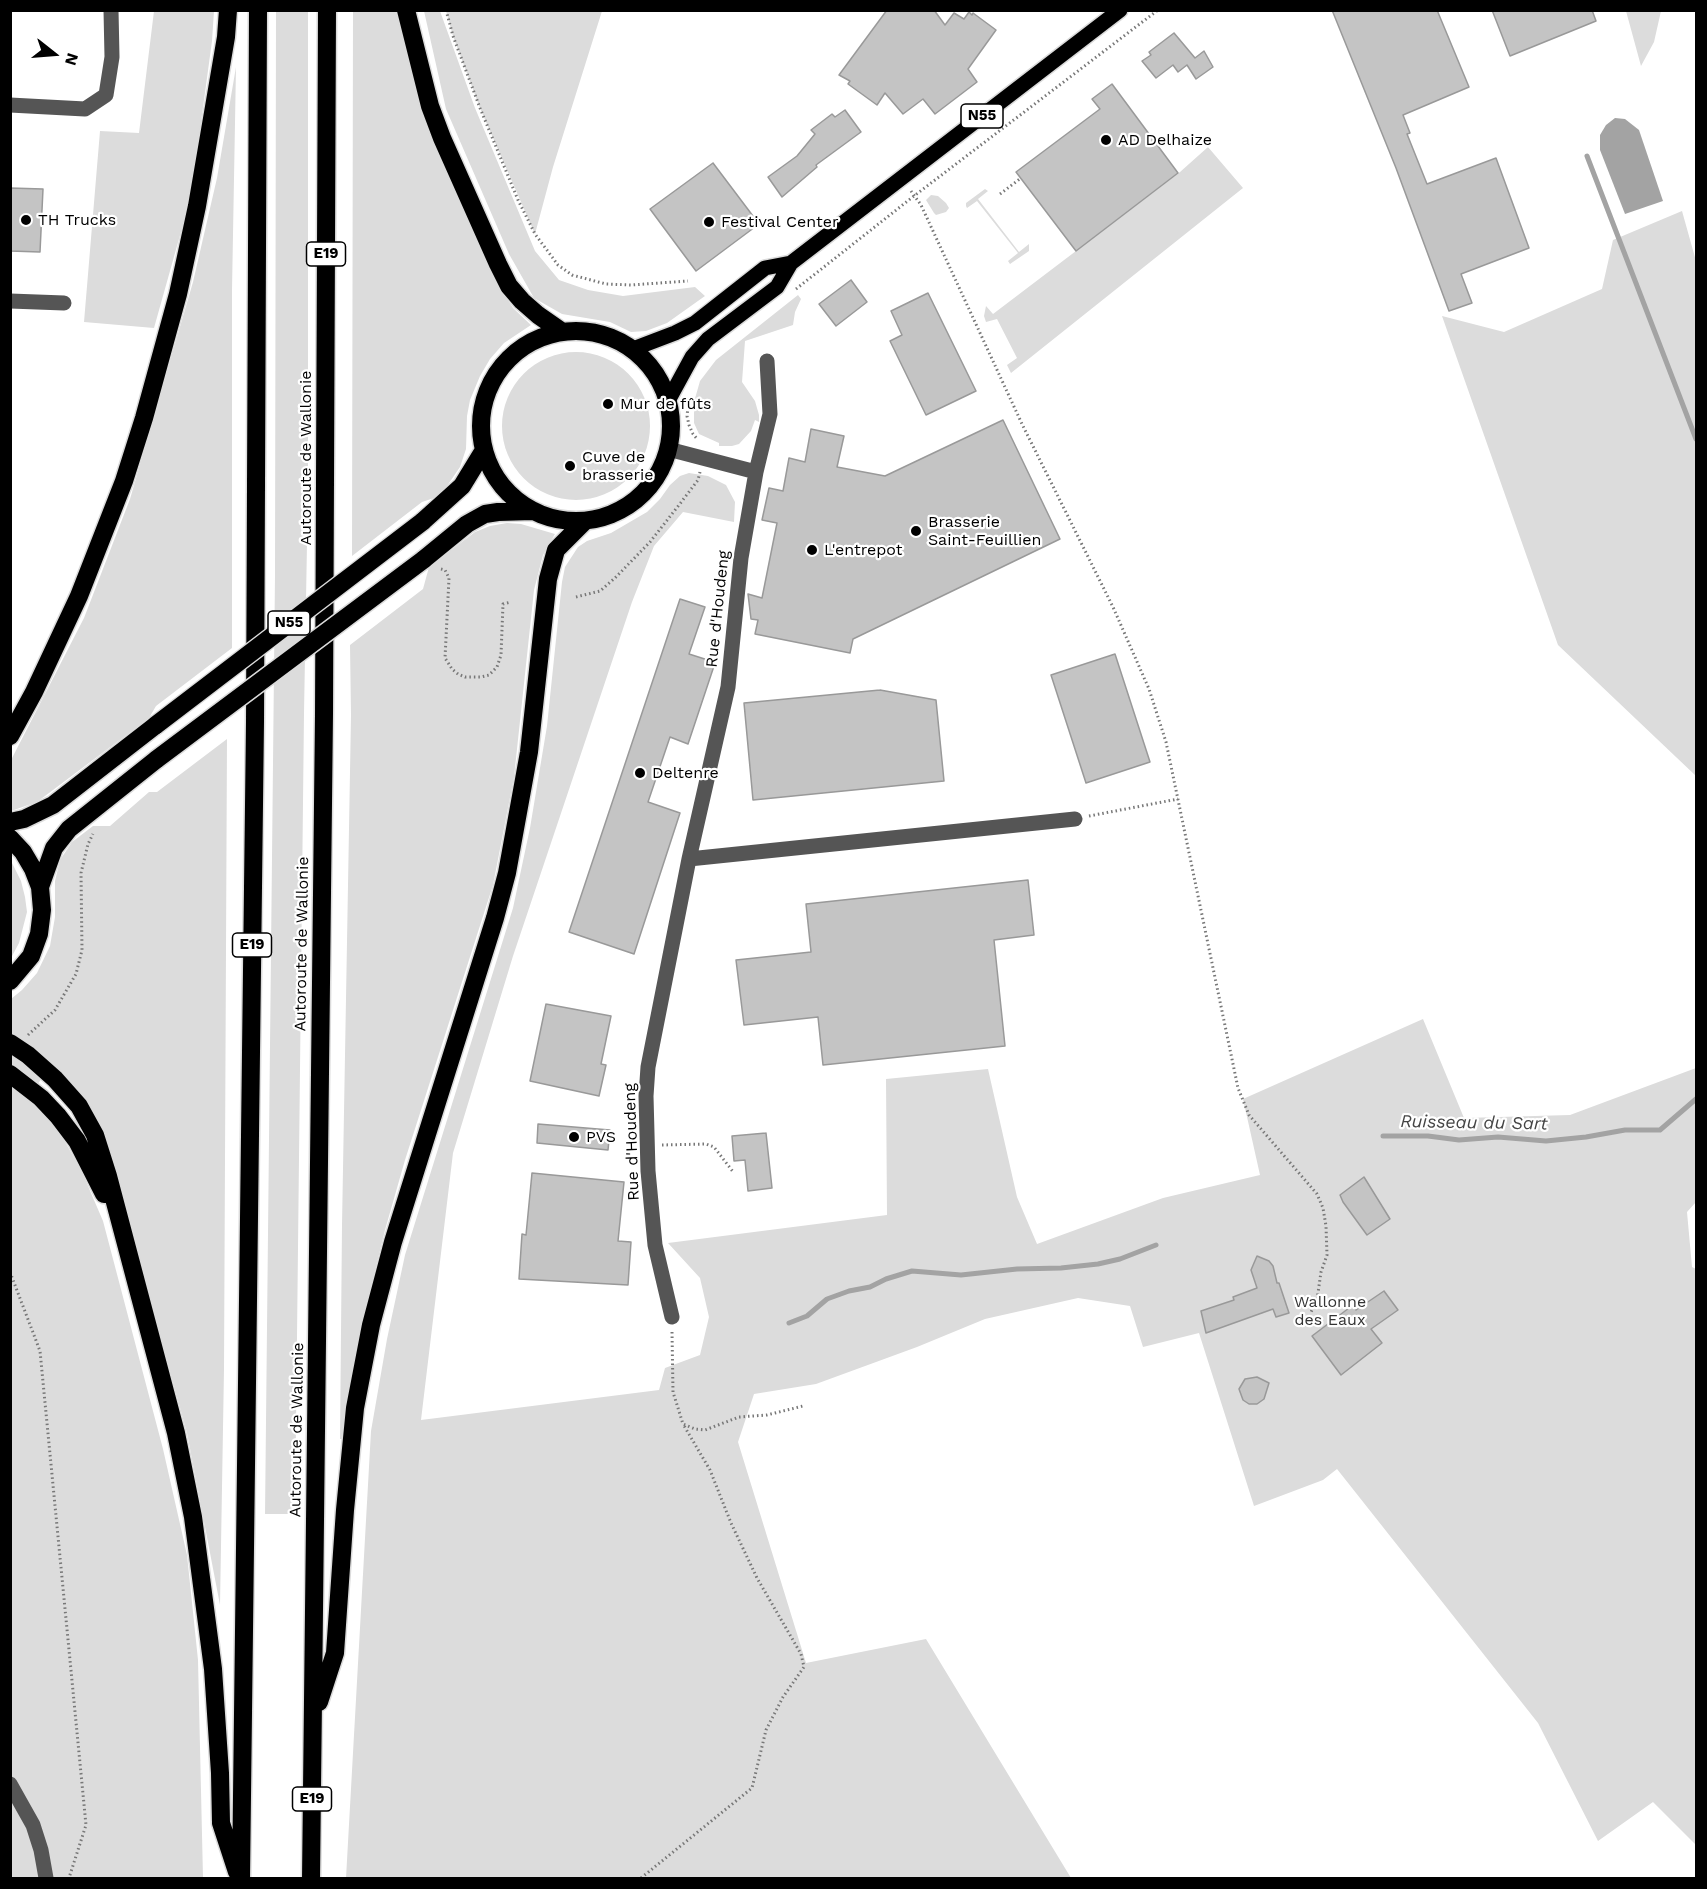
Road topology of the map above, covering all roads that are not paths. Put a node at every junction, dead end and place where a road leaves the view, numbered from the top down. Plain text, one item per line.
1 (111, 10) edge
2 (228, 10) edge
3 (258, 10) edge
4 (327, 10) edge
5 (406, 10) edge
6 (1120, 10) edge
7 (10, 105) edge
8 (791, 263) junction
9 (10, 301) edge
10 (64, 303) dead end
11 (561, 331) junction
12 (633, 349) junction
13 (767, 361) dead end
14 (668, 401) junction
15 (668, 449) junction
16 (484, 450) junction
17 (756, 472) junction
18 (533, 511) junction
19 (585, 521) junction
20 (10, 736) edge
21 (1075, 819) road end
22 (10, 822) edge
23 (10, 837) edge
24 (688, 859) junction
25 (40, 887) junction
26 (10, 981) edge
27 (19, 1039) edge
28 (10, 1074) edge
29 (120, 1226) junction
30 (672, 1317) road end
31 (313, 1720) junction
32 (10, 1784) edge
33 (46, 1878) edge
34 (240, 1878) edge
35 (310, 1878) edge

1 - 7 street
2 - 20 highway
3 - 34 highway, E19
4 - 31 highway, Autoroute de Wallonie / E19
5 - 11 highway
6 - 8 main road, N55
8 - 12 main road, N55
8 - 14 main road, N55
9 - 10 street
11 - 12 highway, N55
11 - 16 highway, N55
12 - 14 highway, N55
13 - 17 street, Rue d'Houdeng
14 - 15 highway, N55
15 - 17 street
15 - 19 highway, N55
16 - 18 highway, N55
16 - 22 highway, N55, bridge
17 - 24 street, Rue d'Houdeng
18 - 19 highway, N55
18 - 25 highway, N55, bridge
19 - 31 highway
21 - 24 street
23 - 25 highway, N55
24 - 30 street, Rue d'Houdeng
25 - 26 highway, N55
27 - 29 highway
28 - 29 highway
29 - 34 highway
31 - 35 highway, Autoroute de Wallonie / E19
32 - 33 street

